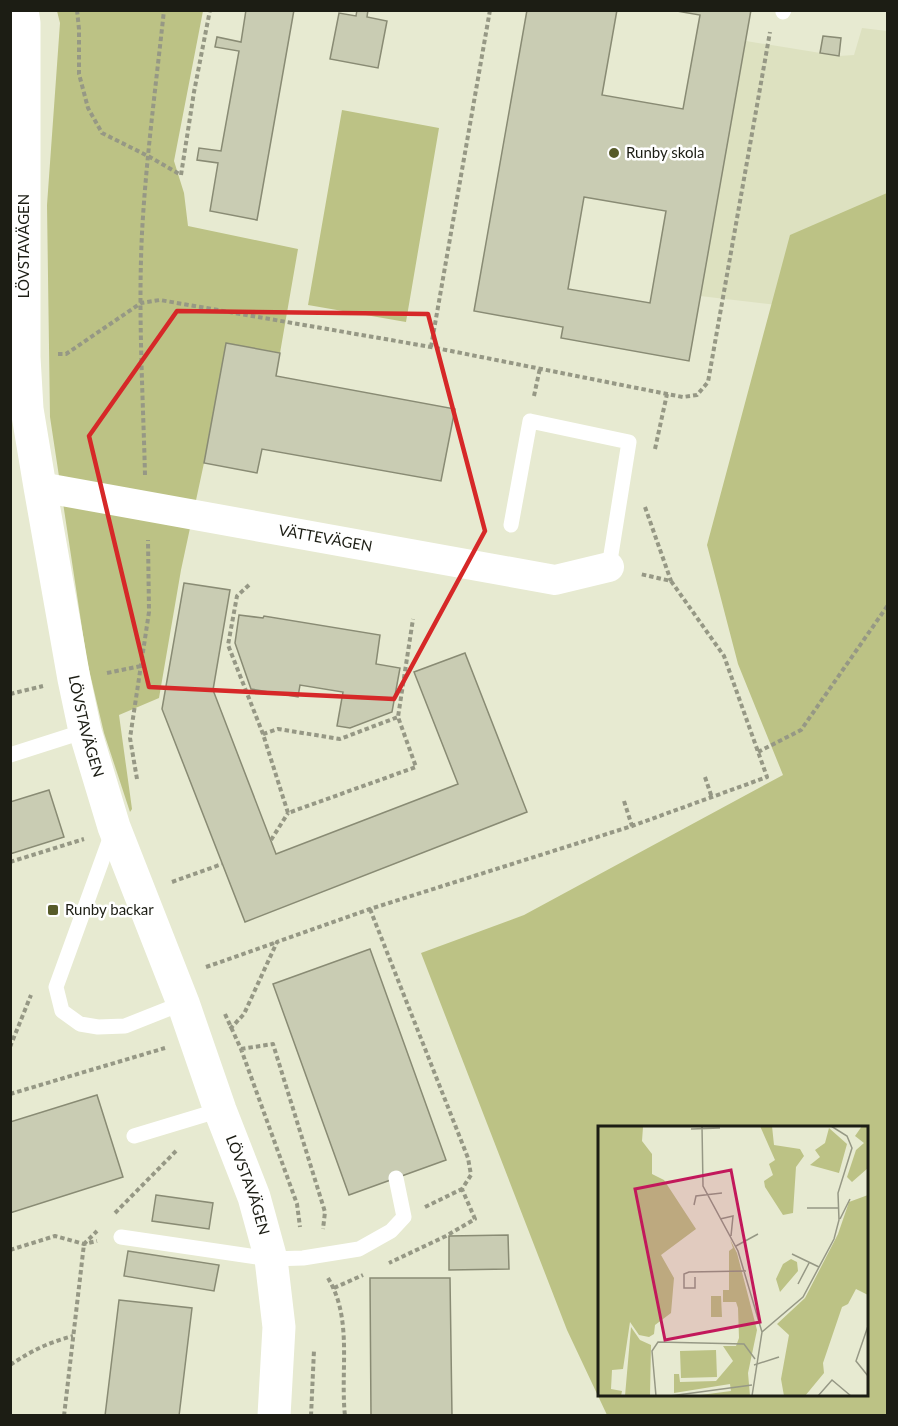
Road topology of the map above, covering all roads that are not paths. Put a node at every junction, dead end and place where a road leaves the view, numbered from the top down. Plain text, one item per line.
1 (22, 10) edge
2 (40, 486) junction
3 (512, 525) dead end
4 (609, 567) joint
5 (85, 731) junction
6 (10, 755) edge
7 (101, 832) junction
8 (183, 1004) junction
9 (220, 1110) junction
10 (134, 1136) dead end
11 (396, 1178) dead end
12 (121, 1237) dead end
13 (271, 1259) junction
14 (274, 1416) edge

1 - 2 street, LÖVSTAVÄGEN
2 - 4 street, VÄTTEVÄGEN
2 - 5 street, LÖVSTAVÄGEN
3 - 4 lane
5 - 6 lane
5 - 7 street, LÖVSTAVÄGEN
7 - 8 street, LÖVSTAVÄGEN
7 - 8 lane
8 - 9 street, LÖVSTAVÄGEN
9 - 10 lane
9 - 13 street, LÖVSTAVÄGEN
11 - 13 lane
12 - 13 lane
13 - 14 street, LÖVSTAVÄGEN

